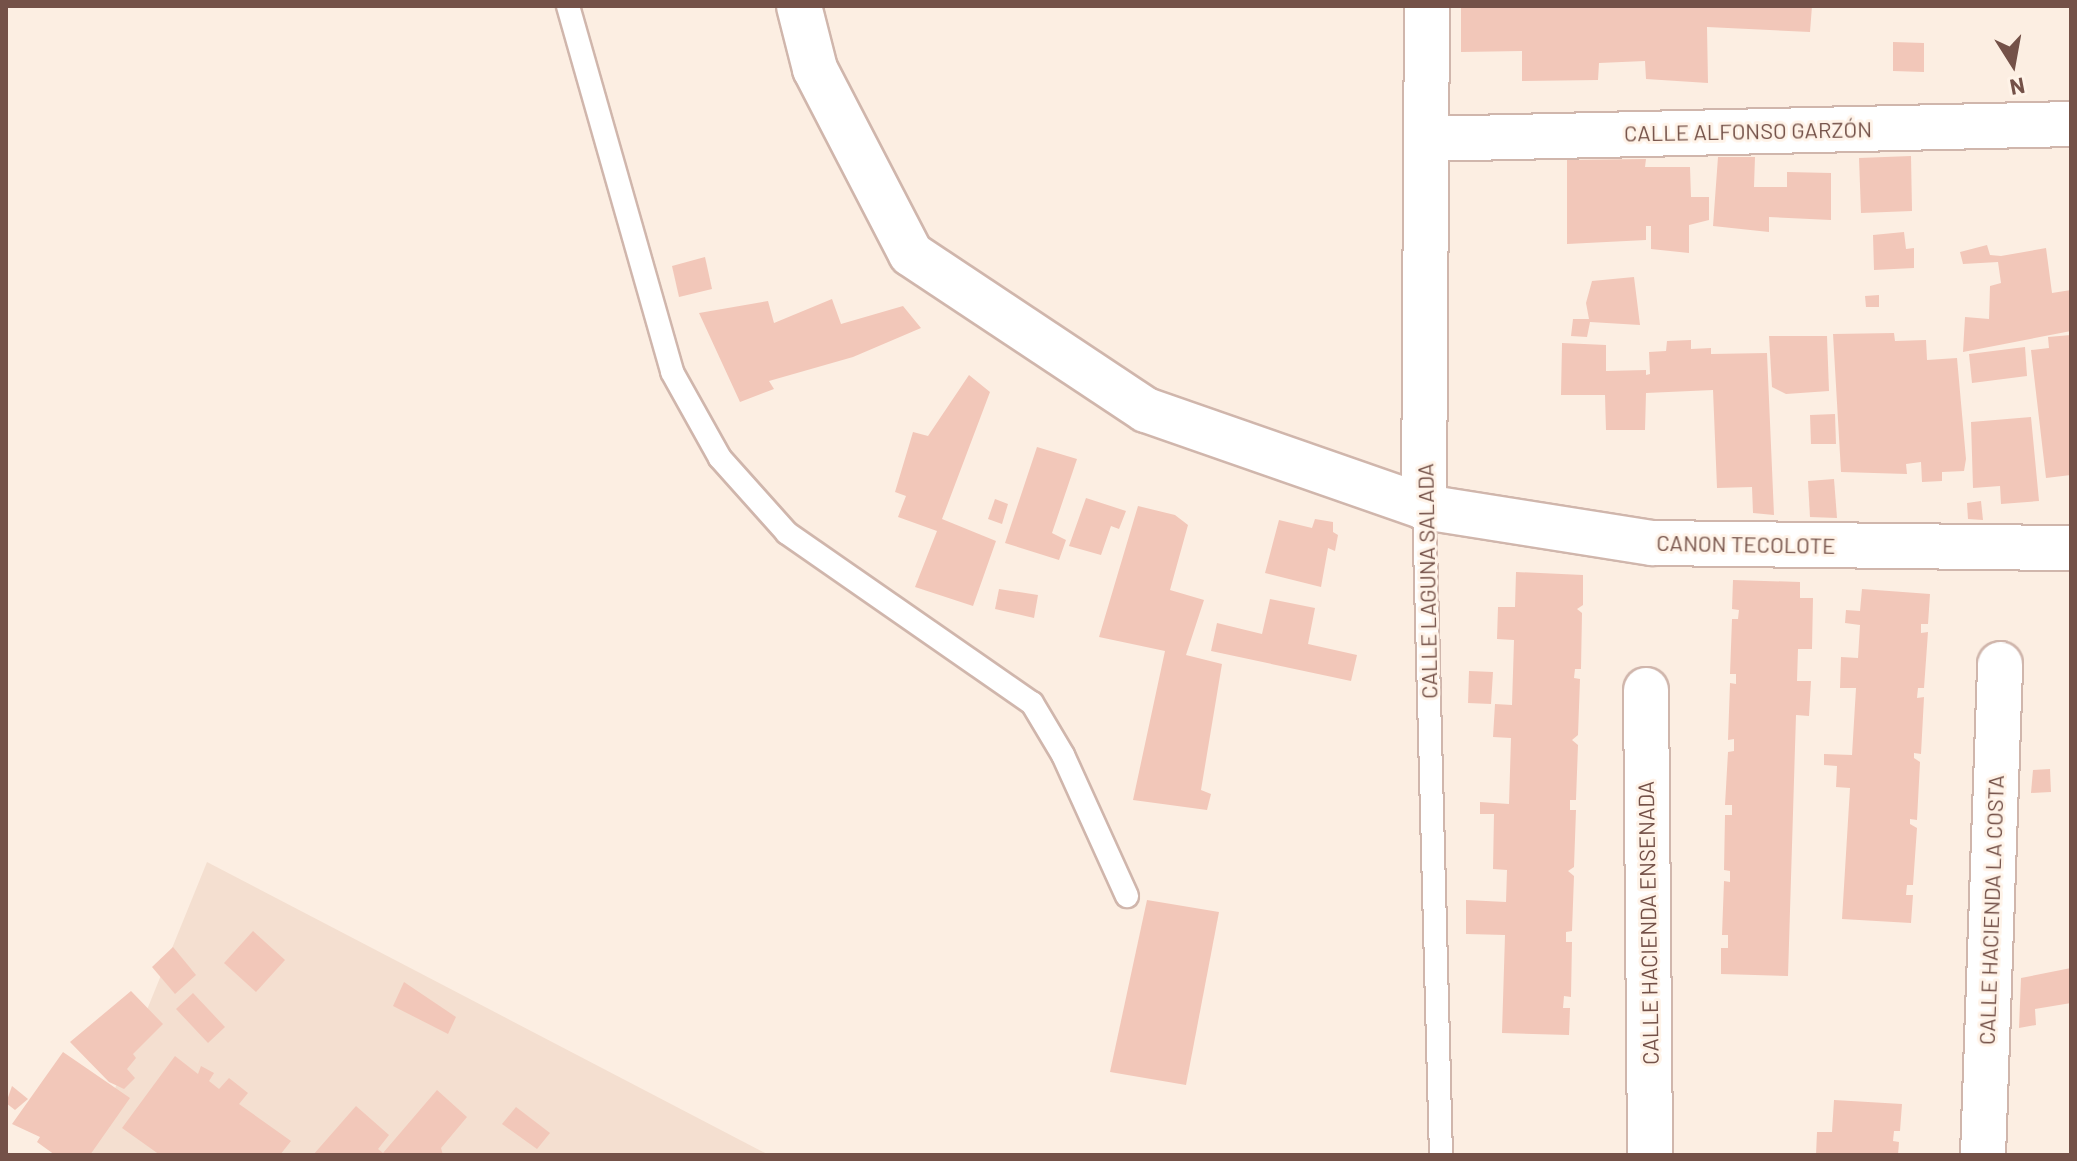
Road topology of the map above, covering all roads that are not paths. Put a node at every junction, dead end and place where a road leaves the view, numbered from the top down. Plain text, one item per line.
1 (568, 6) edge
2 (799, 6) edge
3 (1427, 6) edge
4 (2071, 124) edge
5 (1426, 139) junction
6 (1424, 507) junction
7 (2071, 548) edge
8 (2000, 664) dead end
9 (1646, 690) dead end
10 (1127, 896) dead end
11 (1441, 1155) edge
12 (1650, 1155) edge
13 (1983, 1155) edge

1 - 10 lane
2 - 6 street, CANON TECOLOTE
3 - 5 street, CALLE LAGUNA SALADA
4 - 5 street, CALLE ALFONSO GARZÓN
5 - 6 street, CALLE LAGUNA SALADA
6 - 7 street, CANON TECOLOTE
6 - 11 lane, CALLE LAGUNA SALADA
8 - 13 street, CALLE HACIENDA LA COSTA
9 - 12 street, CALLE HACIENDA ENSENADA

